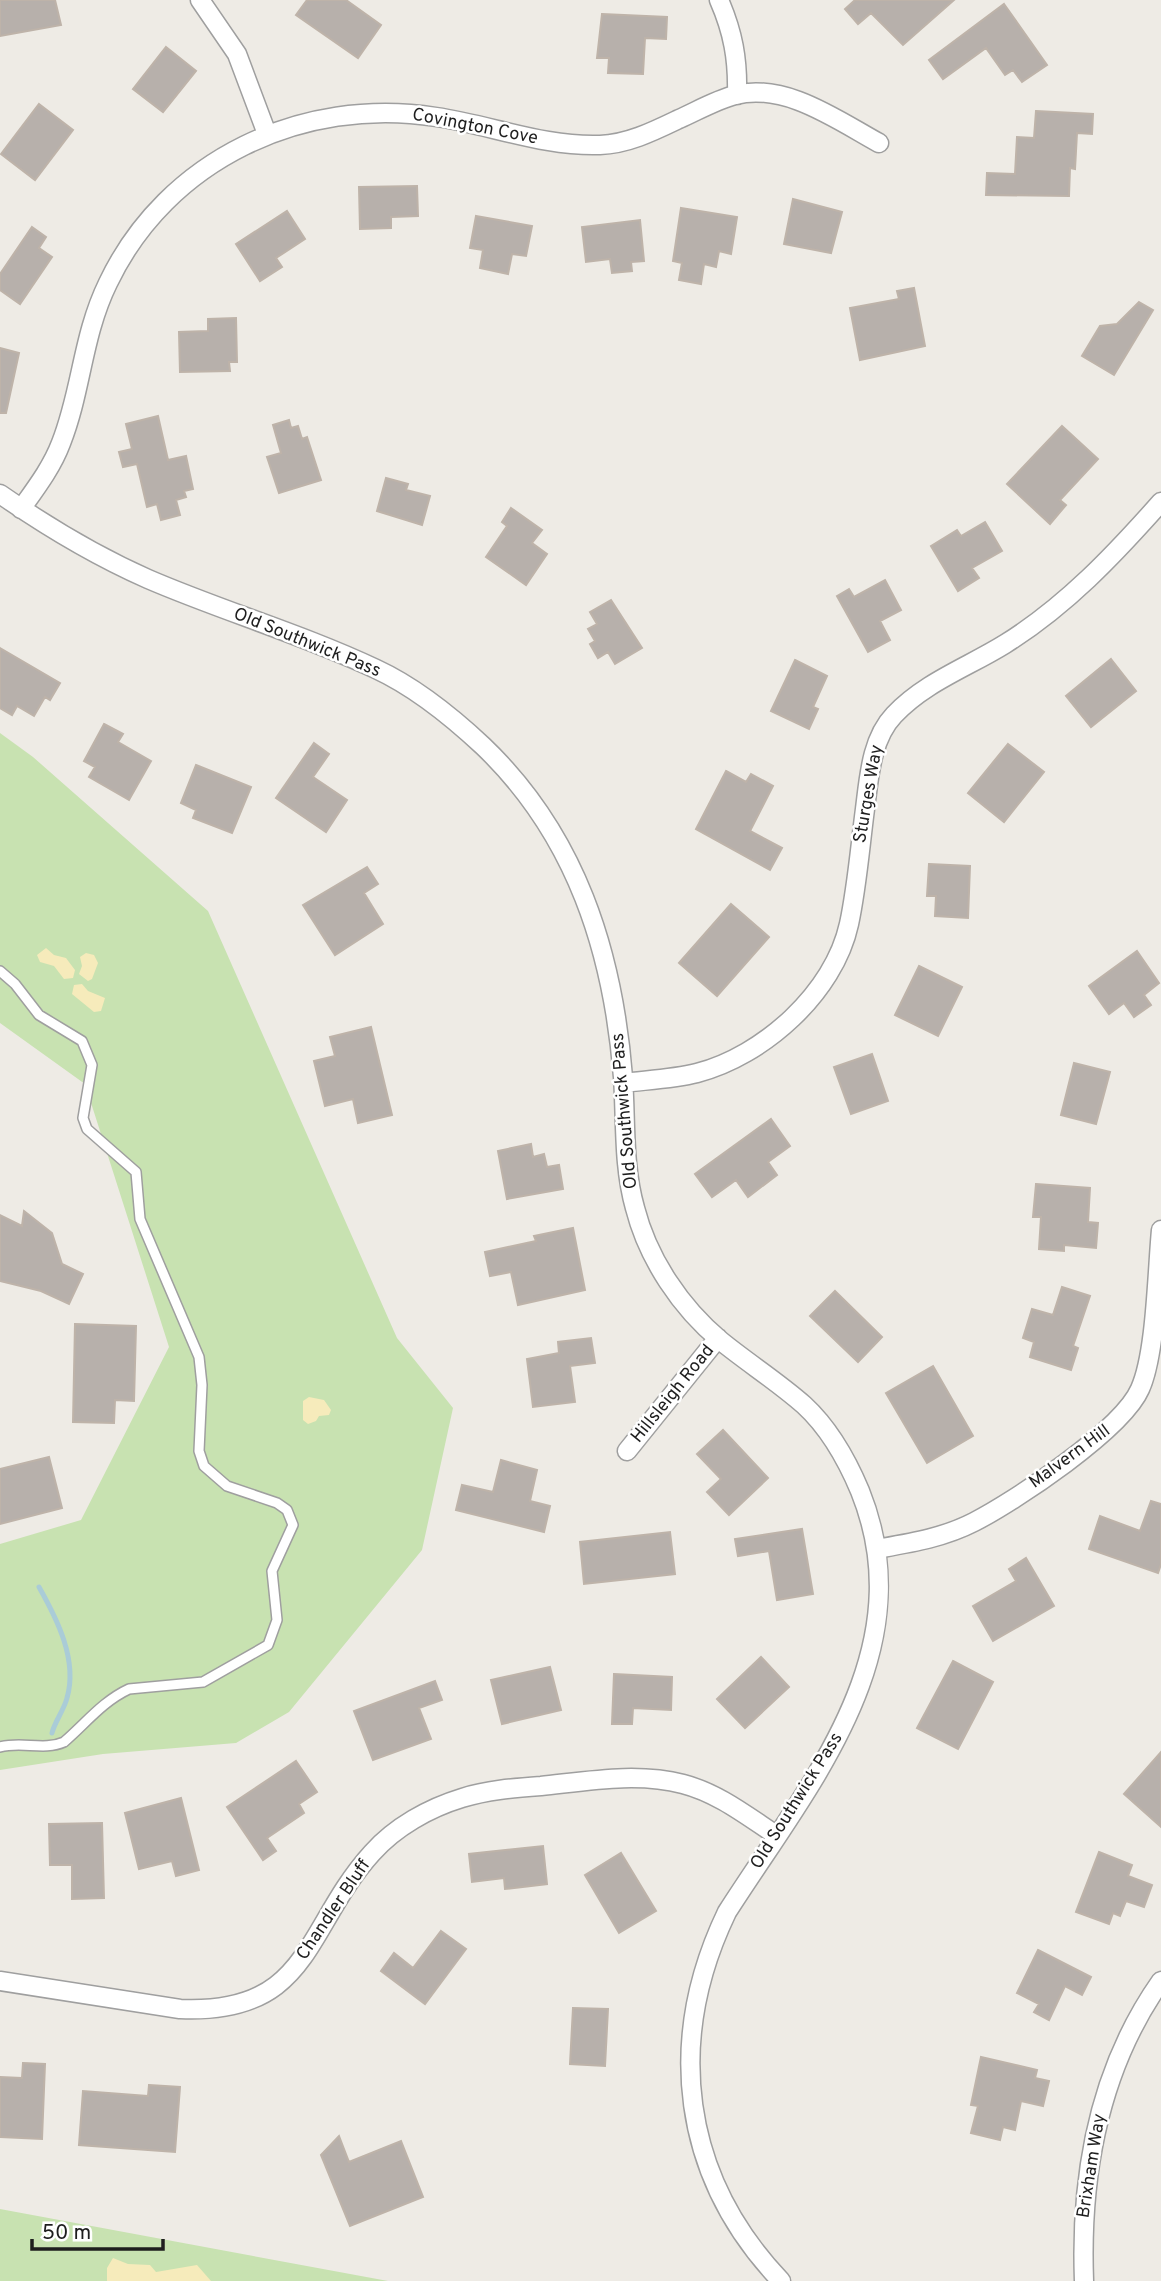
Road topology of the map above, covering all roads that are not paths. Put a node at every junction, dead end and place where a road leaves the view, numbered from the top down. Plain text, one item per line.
1 (200, 0) edge
2 (719, 0) edge
3 (737, 95) junction
4 (267, 134) junction
5 (879, 143) dead end
6 (0, 494) edge
7 (1161, 502) edge
8 (21, 509) junction
9 (0, 971) edge
10 (623, 1083) junction
11 (1161, 1230) edge
12 (718, 1338) junction
13 (627, 1451) dead end
14 (876, 1549) junction
15 (0, 1747) edge
16 (776, 1835) junction
17 (1161, 1981) edge
18 (0, 1982) edge
19 (781, 2281) edge
20 (1084, 2281) edge

1 - 4 street
2 - 3 street
3 - 4 street, Covington Cove
3 - 5 street, Covington Cove
4 - 8 street, Covington Cove
6 - 8 street, Old Southwick Pass
7 - 10 street, Sturges Way
8 - 10 street, Old Southwick Pass
9 - 15 lane
10 - 12 street, Old Southwick Pass
11 - 14 street, Malvern Hill
12 - 13 street, Hillsleigh Road
12 - 14 street, Old Southwick Pass
14 - 16 street, Old Southwick Pass
16 - 18 street, Chandler Bluff
16 - 19 street, Old Southwick Pass
17 - 20 street, Brixham Way

